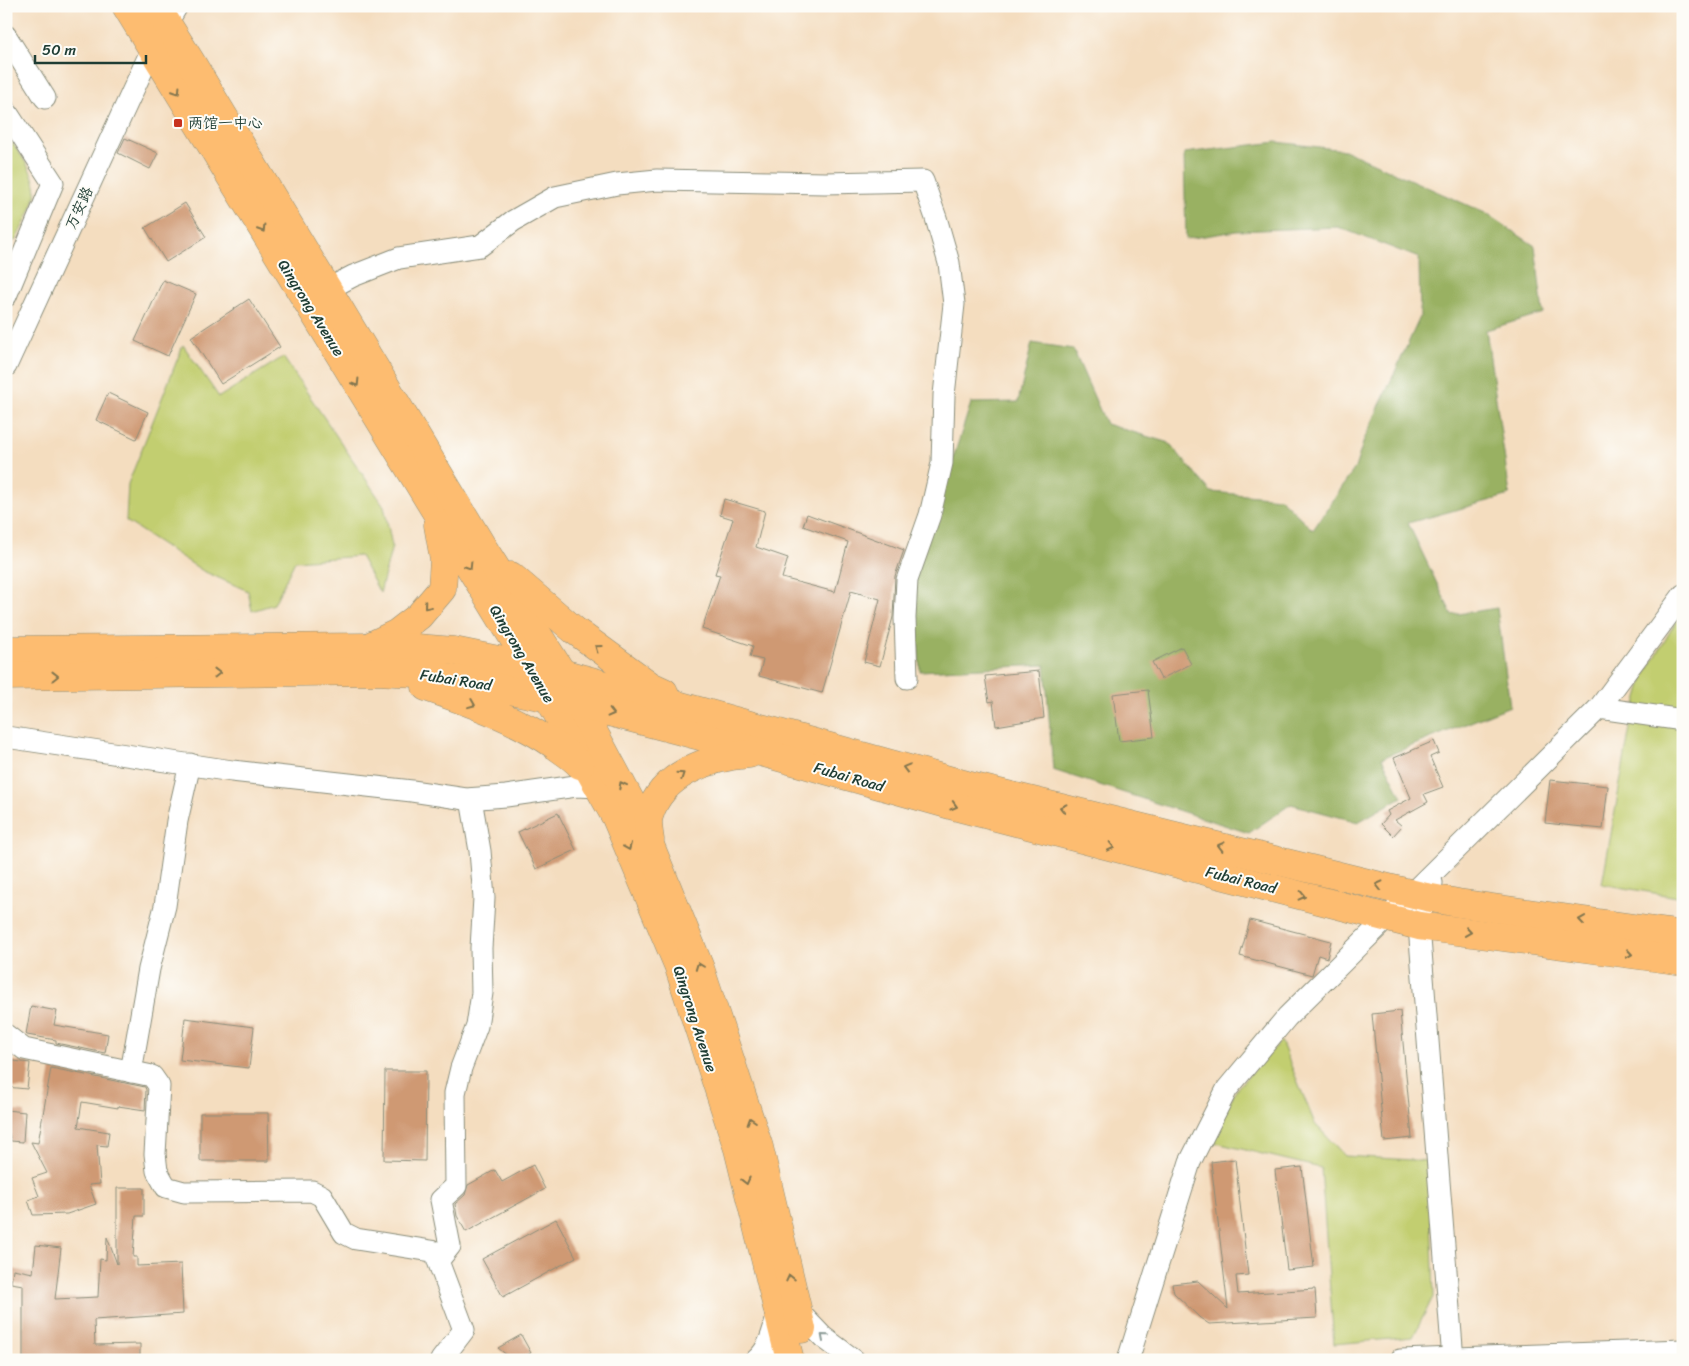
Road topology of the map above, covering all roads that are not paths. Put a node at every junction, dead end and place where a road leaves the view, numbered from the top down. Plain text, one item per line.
1 (126, 6) edge
2 (167, 12) edge
3 (6, 36) edge
4 (152, 49) junction
5 (44, 98) dead end
6 (6, 112) edge
7 (328, 289) junction
8 (6, 296) edge
9 (6, 366) edge
10 (435, 511) junction
11 (482, 546) junction
12 (1683, 595) edge
13 (6, 650) edge
14 (372, 659) junction
15 (531, 667) junction
16 (562, 673) junction
17 (6, 676) edge
18 (908, 678) dead end
19 (547, 697) junction
20 (578, 704) junction
21 (1599, 708) junction
22 (698, 711) junction
23 (1683, 720) edge
24 (6, 737) edge
25 (764, 753) junction
26 (190, 764) junction
27 (598, 786) junction
28 (471, 798) junction
29 (650, 846) junction
30 (1419, 895) junction
31 (1387, 918) junction
32 (1420, 926) junction
33 (1683, 935) edge
34 (1683, 961) edge
35 (6, 1035) edge
36 (132, 1072) junction
37 (444, 1253) junction
38 (788, 1312) junction
39 (1683, 1350) edge
40 (1453, 1359) edge
41 (441, 1360) edge
42 (756, 1360) edge
43 (790, 1360) edge
44 (809, 1360) edge
45 (854, 1360) edge
46 (1128, 1360) edge
47 (1400, 1360) edge

1 - 4 main road, Qingrong Avenue
2 - 4 street, 万安路
2 - 7 main road, Qingrong Avenue
3 - 5 street
4 - 9 street, 万安路
4 -> 10 main road, Qingrong Avenue
6 - 8 street
7 - 11 main road, Qingrong Avenue
7 - 18 street
10 -> 14 main road
10 -> 15 main road, Qingrong Avenue
11 - 16 main road, Qingrong Avenue
22 -> 11 main road
12 - 21 street
13 - 14 main road, Fubai Road
14 - 15 main road, Fubai Road
17 -> 14 main road, Fubai Road
14 - 19 main road, Fubai Road
14 -> 27 main road
15 - 16 main road, Fubai Road
15 - 19 main road, Qingrong Avenue
16 - 20 main road, Qingrong Avenue
16 - 22 main road, Fubai Road
19 - 20 main road, Fubai Road
19 - 27 main road, Qingrong Avenue
20 -> 25 main road, Fubai Road
29 -> 20 main road, Qingrong Avenue
21 - 23 street
21 - 30 street
30 -> 22 main road, Fubai Road
24 - 26 street
29 -> 25 main road
25 -> 31 main road, Fubai Road
26 - 28 street
26 - 36 street
27 - 28 street
27 -> 38 main road, Qingrong Avenue
28 - 37 street
38 -> 29 main road, Qingrong Avenue
30 - 31 street
30 - 32 street
33 -> 30 main road, Fubai Road
31 - 32 main road, Fubai Road
31 - 46 street
32 -> 34 main road, Fubai Road
32 - 40 street
35 - 36 street
36 - 37 street
37 - 41 street
38 - 42 street
38 - 43 main road, Qingrong Avenue
38 - 44 main road, Qingrong Avenue
45 -> 38 street
39 - 40 street
40 - 47 street

